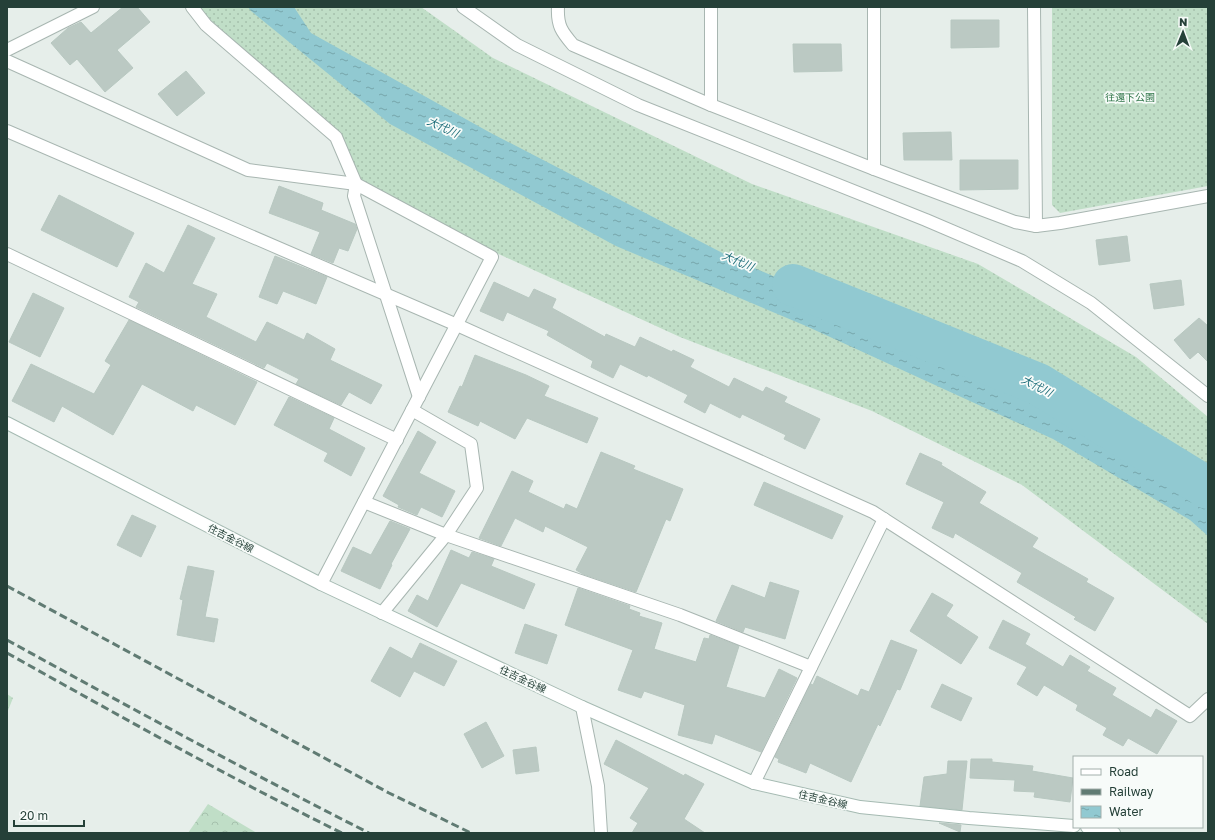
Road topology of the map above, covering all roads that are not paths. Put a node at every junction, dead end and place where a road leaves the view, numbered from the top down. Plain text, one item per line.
1 (93, 7) edge
2 (192, 7) edge
3 (463, 7) edge
4 (558, 7) edge
5 (711, 7) edge
6 (874, 7) edge
7 (1034, 7) edge
8 (7, 50) edge
9 (7, 61) edge
10 (711, 105) junction
11 (7, 131) edge
12 (874, 169) junction
13 (356, 184) junction
14 (1208, 196) edge
15 (1036, 226) junction
16 (7, 254) edge
17 (386, 294) junction
18 (457, 325) junction
19 (1208, 396) edge
20 (419, 397) junction
21 (412, 410) junction
22 (7, 423) edge
23 (397, 440) junction
24 (364, 502) junction
25 (884, 519) junction
26 (446, 535) junction
27 (321, 584) junction
28 (382, 613) junction
29 (811, 667) junction
30 (1208, 698) edge
31 (582, 707) junction
32 (754, 783) junction
33 (1073, 826) edge
34 (1092, 828) edge
35 (601, 833) edge
36 (1114, 833) edge

1 - 8 street
2 - 13 street
3 - 19 street
4 - 10 street
5 - 10 street
6 - 12 street
7 - 15 street
9 - 13 street
10 - 12 street
11 - 17 street
12 - 15 street
13 - 17 street
13 - 18 street
14 - 15 street
16 - 23 street
17 - 18 street
17 - 20 street
18 - 20 street
18 - 25 street
20 - 21 street
21 - 23 street
21 - 26 street
22 - 27 street, 住吉金谷線
23 - 24 street
24 - 26 street
24 - 27 street
25 - 29 street
25 - 30 street
26 - 28 street
26 - 29 street
27 - 28 street, 住吉金谷線
28 - 31 street, 住吉金谷線
29 - 32 street
31 - 32 street, 住吉金谷線
31 - 35 street
32 - 33 street, 住吉金谷線
34 - 36 street

